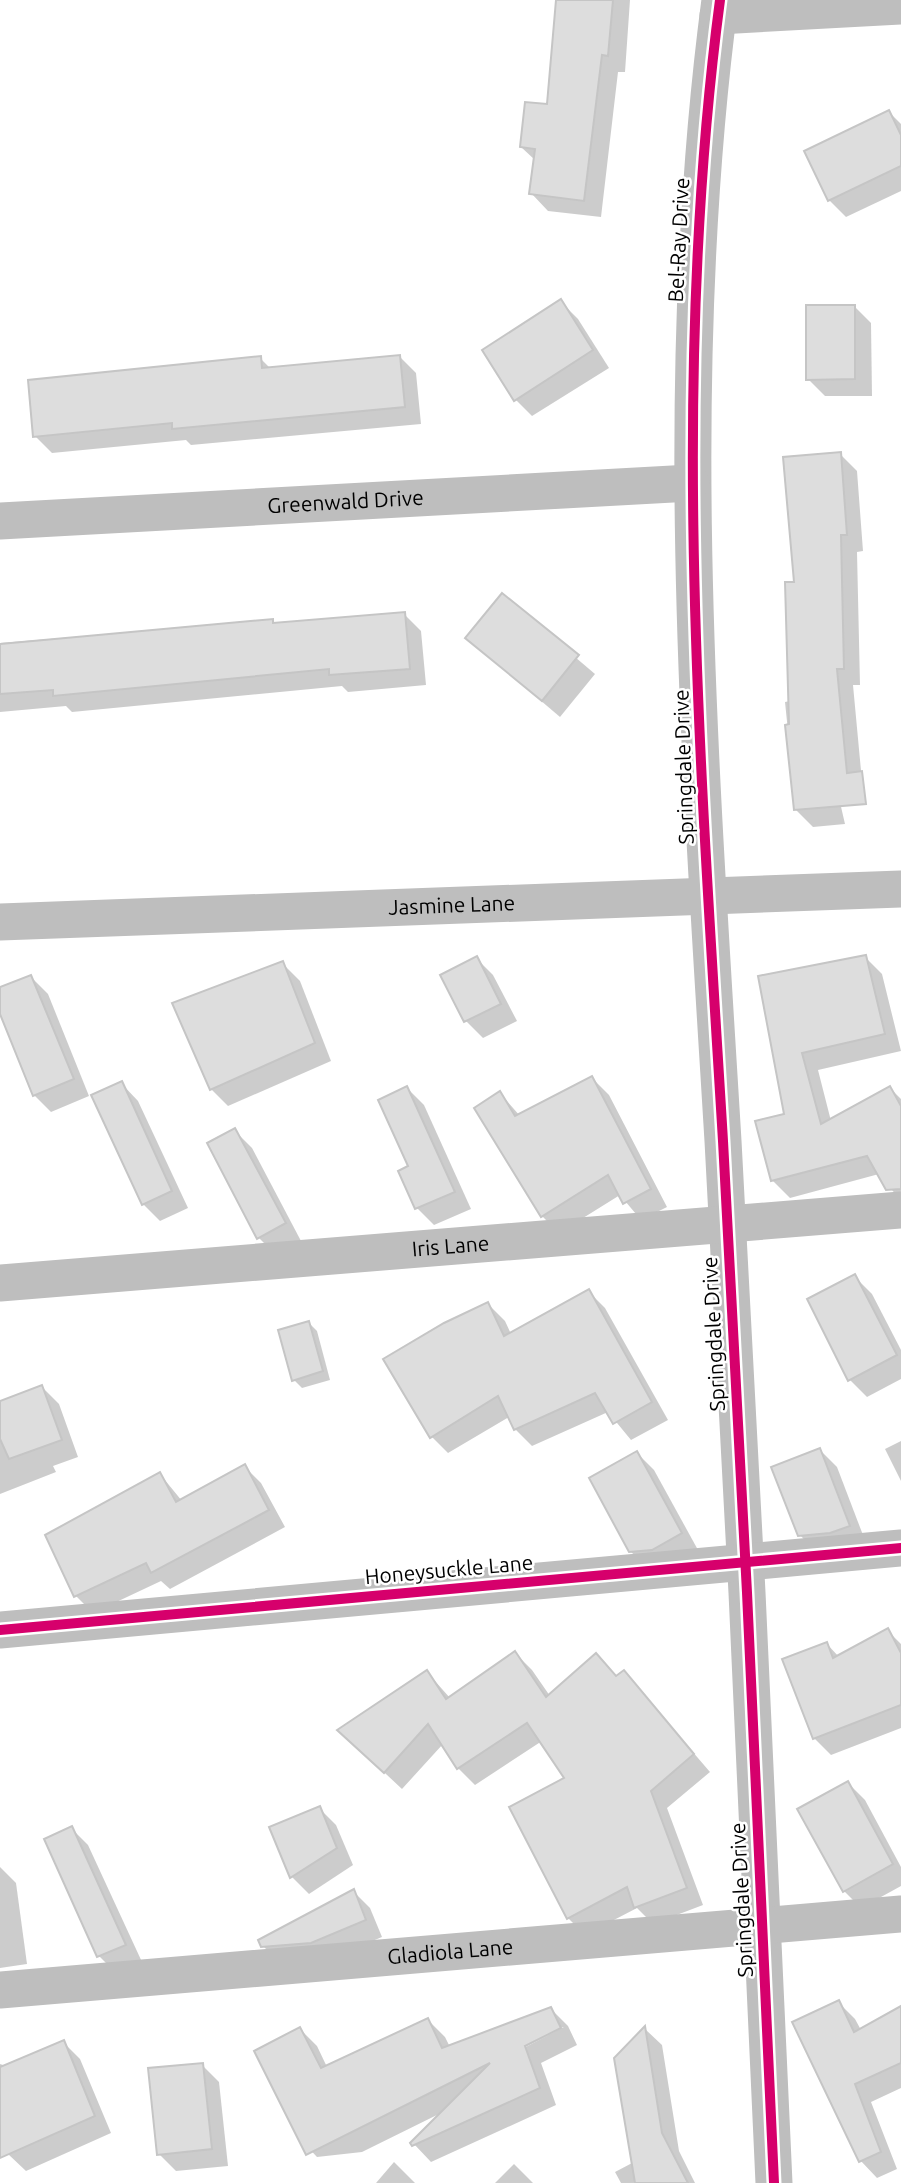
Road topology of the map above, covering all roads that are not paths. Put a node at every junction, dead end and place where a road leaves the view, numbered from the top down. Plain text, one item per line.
1 (901, 6) edge
2 (719, 8) edge
3 (691, 482) junction
4 (0, 521) edge
5 (901, 890) edge
6 (708, 899) junction
7 (0, 922) edge
8 (901, 1210) edge
9 (728, 1223) junction
10 (0, 1283) edge
11 (901, 1548) edge
12 (744, 1562) junction
13 (0, 1630) edge
14 (901, 1914) edge
15 (763, 1926) junction
16 (0, 1990) edge
17 (774, 2183) edge

1 - 2 street
2 - 3 street, Bel-Ray Drive
3 - 4 street, Greenwald Drive
3 - 6 street, Springdale Drive
5 - 6 street, Jasmine Lane
6 - 7 street, Jasmine Lane
6 - 9 street, Springdale Drive
8 - 9 street, Iris Lane
9 - 10 street, Iris Lane
9 - 12 street, Springdale Drive
11 - 12 street, Honeysuckle Lane
12 - 13 street, Honeysuckle Lane
12 - 15 street, Springdale Drive
14 - 15 street, Gladiola Lane
15 - 16 street, Gladiola Lane
15 - 17 street, Springdale Drive

